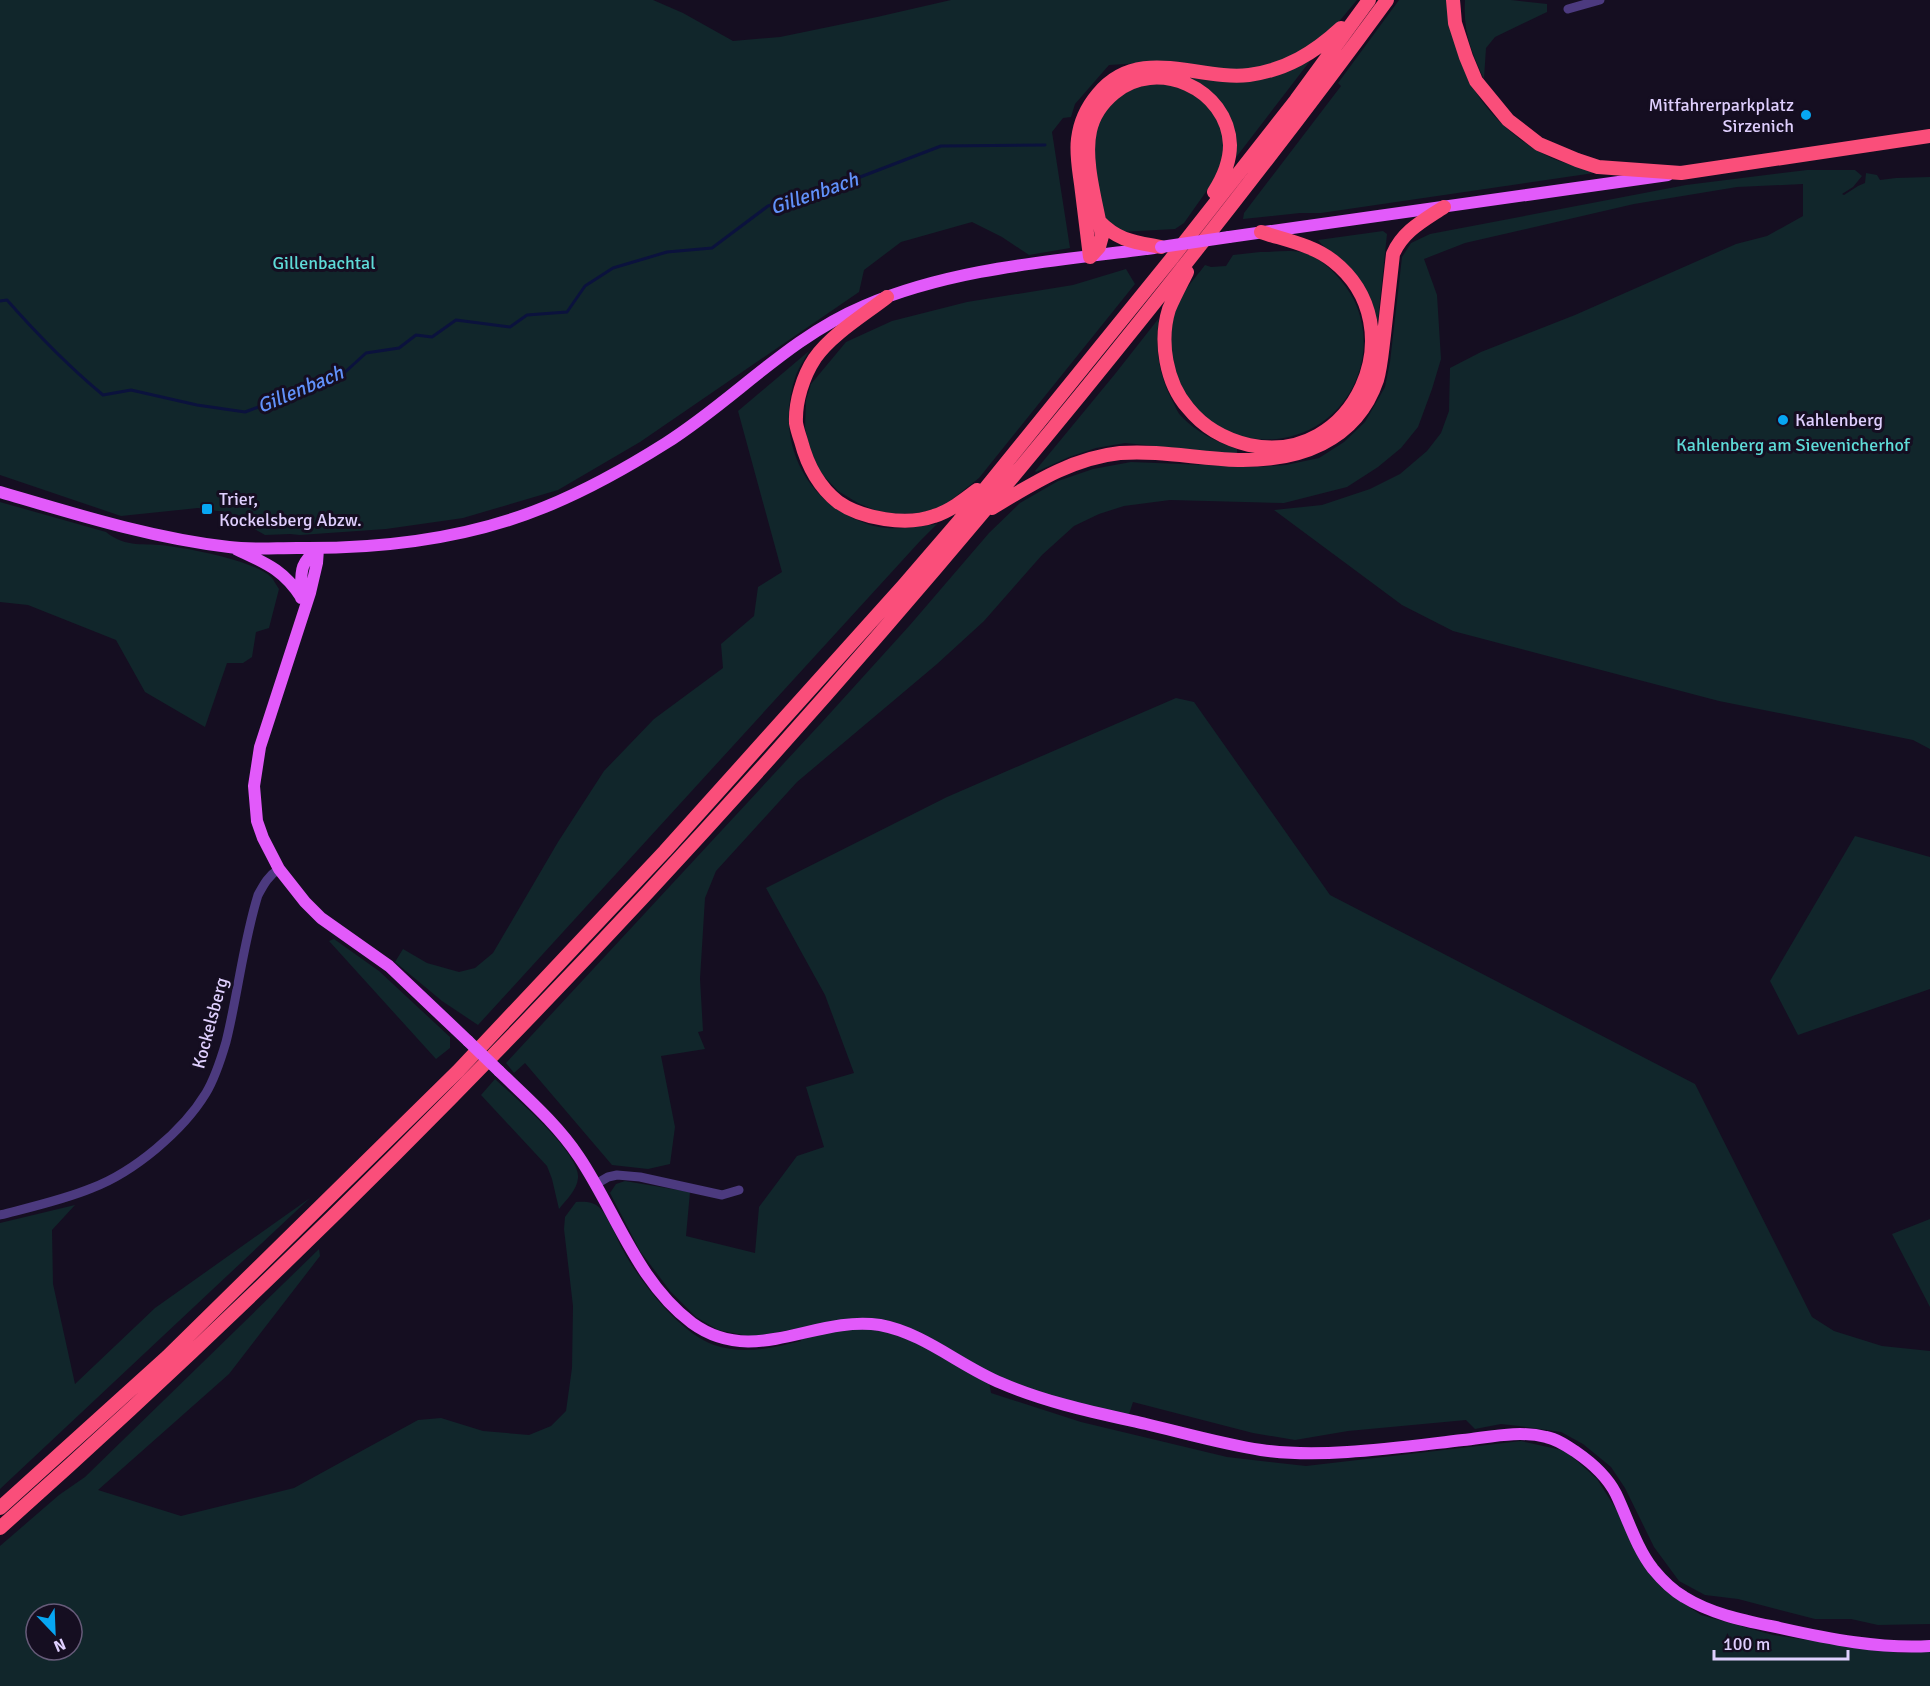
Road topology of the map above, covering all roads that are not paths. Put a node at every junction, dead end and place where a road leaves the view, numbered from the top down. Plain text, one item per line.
1 (1387, 0) edge
2 (1453, 0) edge
3 (1600, 0) edge
4 (1368, 2) edge
5 (1568, 9) dead end
6 (1930, 136) edge
7 (1681, 173) junction
8 (1444, 207) junction
9 (1099, 221) junction
10 (1261, 232) junction
11 (1161, 247) junction
12 (1196, 253) junction
13 (1090, 257) junction
14 (1172, 258) junction
15 (887, 297) junction
16 (1001, 469) junction
17 (0, 492) edge
18 (982, 514) junction
19 (165, 536) junction
20 (402, 544) junction
21 (231, 548) junction
22 (318, 549) junction
23 (301, 597) junction
24 (300, 622) junction
25 (279, 869) junction
26 (596, 1184) junction
27 (739, 1190) dead end
28 (0, 1215) edge
29 (0, 1508) edge
30 (0, 1528) edge
31 (1930, 1646) edge

1 - 12 highway
2 - 7 highway
3 - 5 street
4 - 13 highway
4 - 14 highway
6 - 7 highway
7 - 8 main road
8 - 10 main road
8 - 18 highway
9 - 11 highway
9 - 13 highway
9 - 14 highway
10 - 11 main road, bridge
10 - 12 highway
11 - 13 main road
12 - 18 highway
13 - 15 main road
14 - 16 highway
15 - 16 highway
15 - 20 main road
16 - 29 highway
17 - 19 main road
18 - 30 highway
19 - 20 main road
19 - 21 main road
20 - 22 main road
21 - 22 main road
21 - 23 main road
22 - 23 main road
22 - 24 main road
23 - 24 main road
24 - 25 main road
25 - 26 main road, bridge
25 - 28 street, Kockelsberg
26 - 27 street
26 - 31 main road

